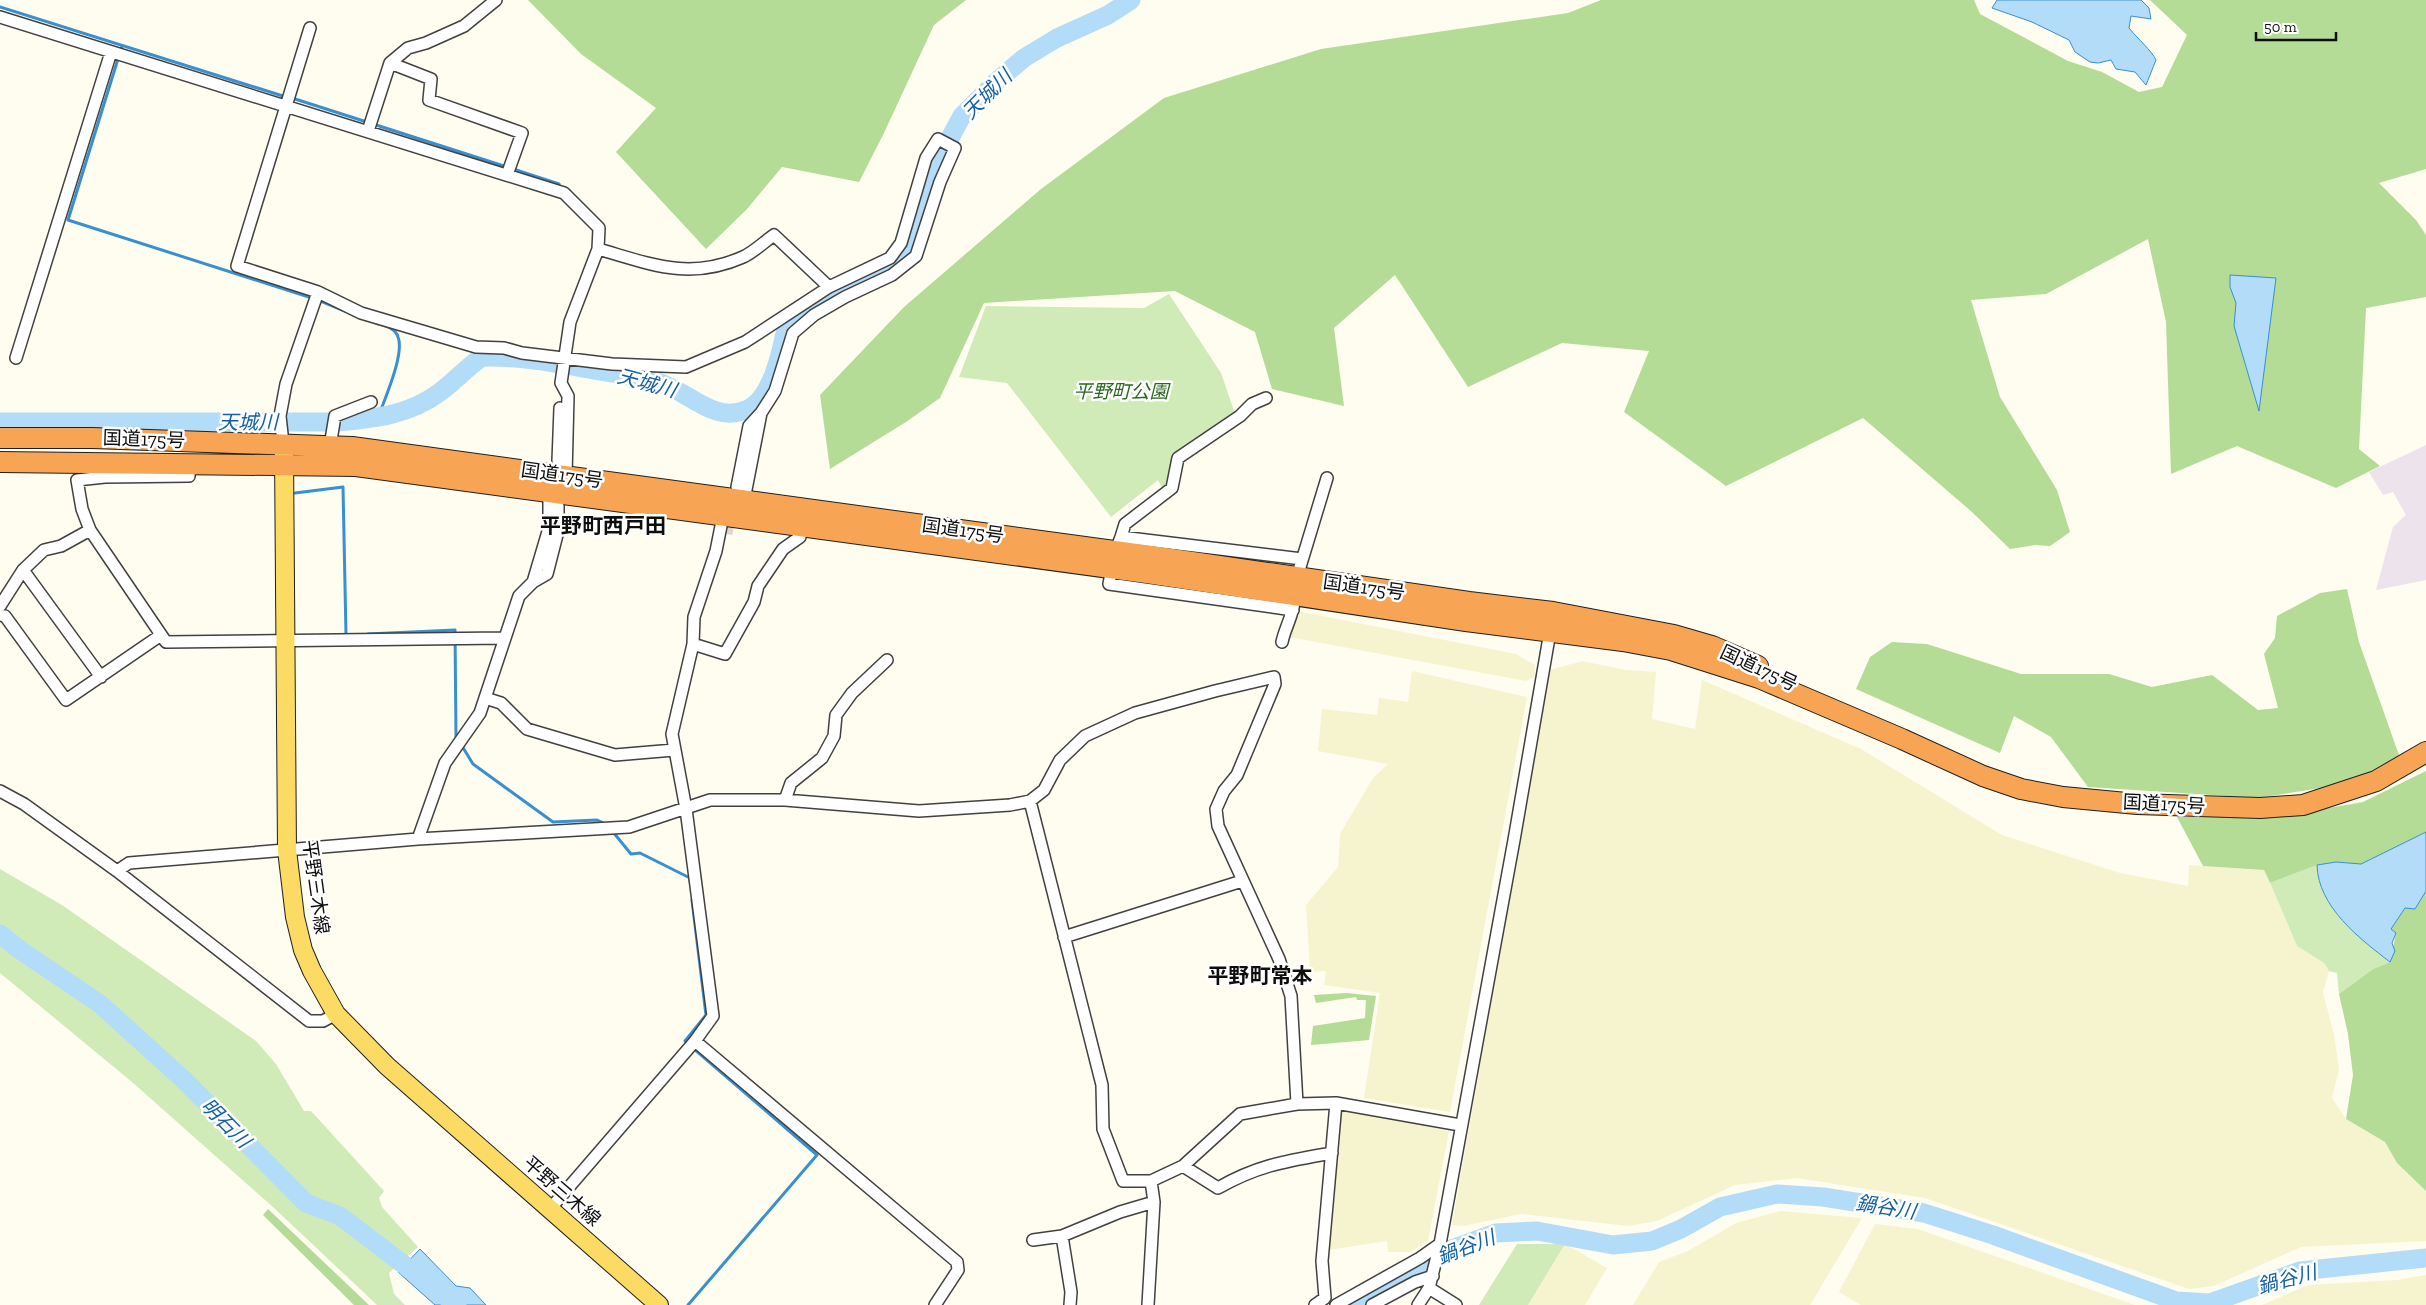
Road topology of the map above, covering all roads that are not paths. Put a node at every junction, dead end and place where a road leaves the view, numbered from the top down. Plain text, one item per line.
1 (496, 0) edge
2 (0, 17) edge
3 (310, 28) dead end
4 (111, 52) junction
5 (390, 63) junction
6 (285, 105) junction
7 (368, 131) junction
8 (507, 175) junction
9 (598, 249) junction
10 (829, 287) junction
11 (318, 292) junction
12 (805, 303) junction
13 (814, 315) junction
14 (16, 358) dead end
15 (565, 358) junction
16 (561, 383) junction
17 (1266, 398) dead end
18 (371, 402) dead end
19 (0, 438) edge
20 (283, 443) junction
21 (330, 446) junction
22 (0, 462) edge
23 (286, 464) junction
24 (190, 465) junction
25 (562, 468) junction
26 (1327, 478) dead end
27 (740, 494) junction
28 (554, 498) junction
29 (725, 525) junction
30 (802, 527) junction
31 (90, 530) junction
32 (1117, 552) junction
33 (23, 570) junction
34 (534, 582) junction
35 (1297, 585) junction
36 (701, 597) junction
37 (0, 606) edge
38 (0, 615) edge
39 (1551, 622) junction
40 (162, 635) junction
41 (504, 638) junction
42 (285, 641) junction
43 (1282, 642) dead end
44 (692, 644) junction
45 (887, 660) dead end
46 (101, 677) junction
47 (484, 698) junction
48 (674, 750) junction
49 (2426, 752) edge
50 (0, 791) edge
51 (785, 800) junction
52 (1030, 801) junction
53 (686, 809) junction
54 (418, 839) junction
55 (287, 850) junction
56 (117, 871) junction
57 (1242, 881) junction
58 (1064, 937) junction
59 (336, 1014) junction
60 (695, 1041) junction
61 (1336, 1103) junction
62 (1297, 1104) junction
63 (1460, 1124) junction
64 (1332, 1153) junction
65 (1183, 1166) junction
66 (1151, 1181) junction
67 (1154, 1202) junction
68 (550, 1209) junction
69 (1062, 1236) junction
70 (1033, 1240) dead end
71 (1440, 1244) junction
72 (1432, 1276) junction
73 (1428, 1288) junction
74 (659, 1305) edge
75 (935, 1305) edge
76 (1070, 1305) edge
77 (1148, 1305) edge
78 (1315, 1305) edge
79 (1336, 1305) edge
80 (1372, 1305) edge
81 (1418, 1305) edge
82 (1456, 1305) edge

1 - 5 street
2 - 4 street
3 - 6 street
4 - 6 street
4 - 14 street
5 - 7 street
5 - 8 street
6 - 7 street
6 - 11 street
7 - 8 street
8 - 9 street
9 - 10 street
9 - 15 street
10 - 12 street
10 - 13 street
11 - 15 street
11 - 20 street
12 - 13 street
12 - 15 street
13 - 27 street
15 - 16 street
16 - 25 street
16 - 25 street
17 - 32 street
18 - 21 street
19 - 20 highway, 国道175号
20 - 21 highway, 国道175号
20 - 23 main road, 平野三木線
21 - 25 highway, 国道175号
22 - 24 highway, 国道175号
23 - 24 highway, 国道175号
23 - 28 highway, 国道175号
23 - 42 main road, 平野三木線
24 - 31 street
25 - 27 highway, 国道175号
26 - 35 street
27 - 32 highway, 国道175号
28 - 29 highway, 国道175号
28 - 34 street
28 - 34 street
29 - 30 highway, 国道175号
29 - 36 street
29 - 36 street
30 - 32 highway, 国道175号
30 - 44 street
31 - 33 street
31 - 40 street
32 - 35 highway, 国道175号
32 - 35 street
33 - 37 street
33 - 46 street
34 - 41 street
35 - 39 highway, 国道175号
35 - 43 street
36 - 44 street
38 - 46 street
39 - 49 highway, 国道175号
39 - 63 street
40 - 42 street
40 - 46 street
41 - 42 street
41 - 47 street
42 - 55 main road, 平野三木線
44 - 48 street
45 - 51 street
47 - 48 street
47 - 54 street
48 - 53 street
50 - 56 street
51 - 52 street
51 - 53 street
52 - 57 street
52 - 58 street
53 - 54 street
53 - 60 street
54 - 55 street
55 - 56 street
55 - 59 main road, 平野三木線
56 - 59 street
57 - 58 street
57 - 62 street
58 - 66 street
59 - 68 main road, 平野三木線
60 - 68 street
60 - 75 street
61 - 62 street
61 - 63 street
61 - 64 street
62 - 65 street
63 - 71 street
64 - 65 street
64 - 78 street
65 - 66 street
66 - 67 street
67 - 69 street
67 - 77 street
68 - 74 main road, 平野三木線
69 - 70 street
69 - 76 street
71 - 72 street
71 - 79 street
72 - 73 street
72 - 80 street
73 - 81 street
73 - 82 street

